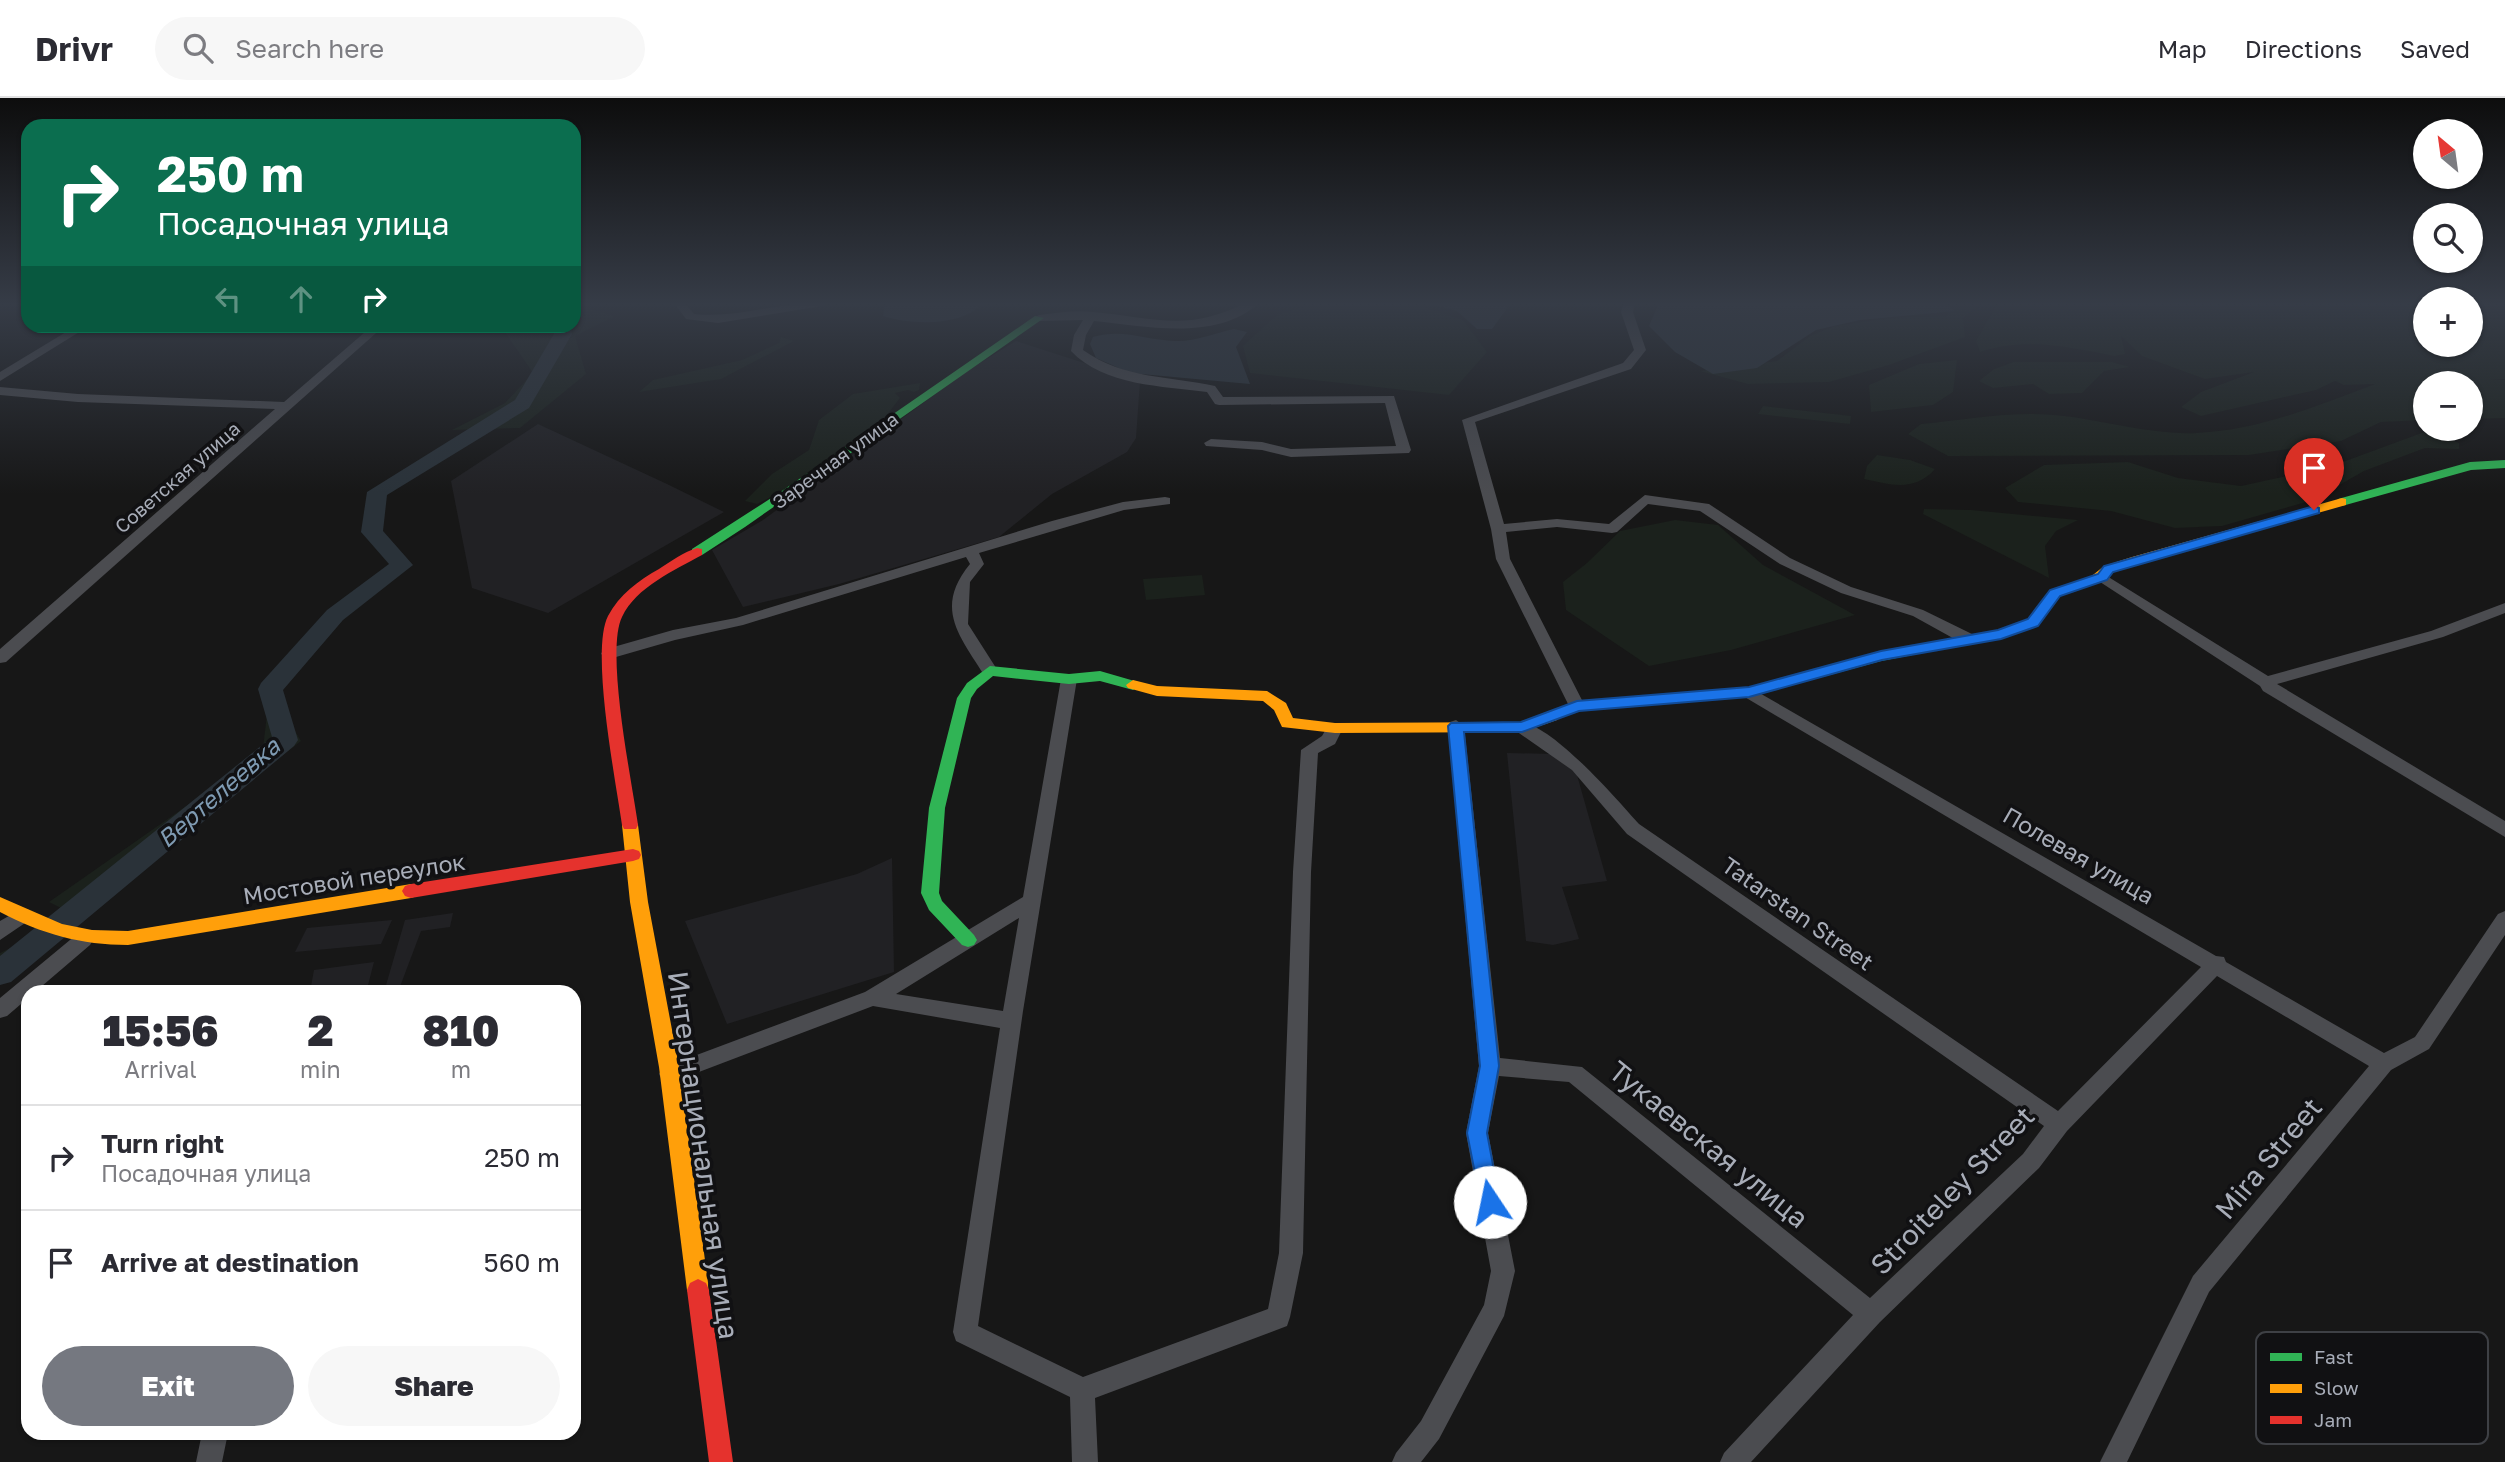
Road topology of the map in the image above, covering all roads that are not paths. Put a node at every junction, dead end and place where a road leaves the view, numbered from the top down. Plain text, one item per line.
1 (17, 367) edge
2 (332, 367) edge
3 (963, 367) edge
4 (1100, 367) edge
5 (1625, 367) edge
6 (0, 377) edge
7 (0, 391) edge
8 (287, 406) junction
9 (1211, 443) dead end
10 (2505, 464) edge
11 (1165, 501) dead end
12 (1499, 529) junction
13 (971, 551) junction
14 (2102, 577) junction
15 (2505, 608) edge
16 (1966, 638) junction
17 (609, 654) junction
18 (0, 658) edge
19 (990, 671) junction
20 (1069, 679) junction
21 (2266, 682) junction
22 (1749, 692) junction
23 (1577, 706) junction
24 (1456, 726) junction
25 (1522, 727) junction
26 (1335, 728) junction
27 (2505, 810) edge
28 (2486, 817) junction
29 (2505, 830) edge
30 (633, 855) junction
31 (1031, 901) junction
32 (0, 904) edge
33 (21, 916) junction
34 (2505, 919) edge
35 (0, 932) edge
36 (83, 940) junction
37 (968, 940) junction
38 (2217, 963) junction
39 (30, 985) edge
40 (21, 992) edge
41 (872, 998) junction
42 (0, 1010) edge
43 (1011, 1021) junction
44 (2384, 1064) junction
45 (1490, 1066) junction
46 (670, 1074) junction
47 (2059, 1124) junction
48 (1871, 1314) junction
49 (1082, 1390) junction
50 (214, 1440) edge
51 (209, 1462) edge
52 (721, 1462) edge
53 (1085, 1462) edge
54 (1405, 1462) edge
55 (1733, 1462) edge
56 (2113, 1462) edge

1 - 6 street
2 - 8 street, Советская улица
3 - 17 street, Заречная улица
4 - 9 street
5 - 12 street
7 - 8 street
8 - 18 street, Советская улица
10 - 14 street
11 - 13 street
12 - 16 street
12 - 23 street
13 - 17 street
13 - 19 street
14 - 16 street
14 - 21 street
15 - 21 street
16 - 22 street
17 - 30 street, Заречная улица
19 - 20 street
19 - 37 street
20 - 26 street
20 - 31 street
21 - 28 street
22 - 23 street
22 - 38 street, Полевая улица
23 - 25 street
24 - 25 street
24 - 26 street
24 - 45 street
25 - 47 street, Tatarstan Street
26 - 49 street
27 - 28 street
28 - 29 street
30 - 36 street, Мостовой переулок
30 - 46 street, Интернациональная улица
31 - 37 street
31 - 43 street
32 - 33 street, Мостовой переулок
33 - 35 street
33 - 36 street, Мостовой переулок
34 - 44 street, Mira Street
36 - 39 street
37 - 41 street
38 - 44 street, Полевая улица
38 - 47 street, Stroiteley Street
40 - 42 street
41 - 43 street
41 - 46 street
43 - 49 street
44 - 56 street, Mira Street
45 - 48 street, Тукаевская улица
45 - 54 street
46 - 52 street, Интернациональная улица
47 - 48 street, Stroiteley Street
48 - 55 street, Stroiteley Street
49 - 53 street
50 - 51 street

